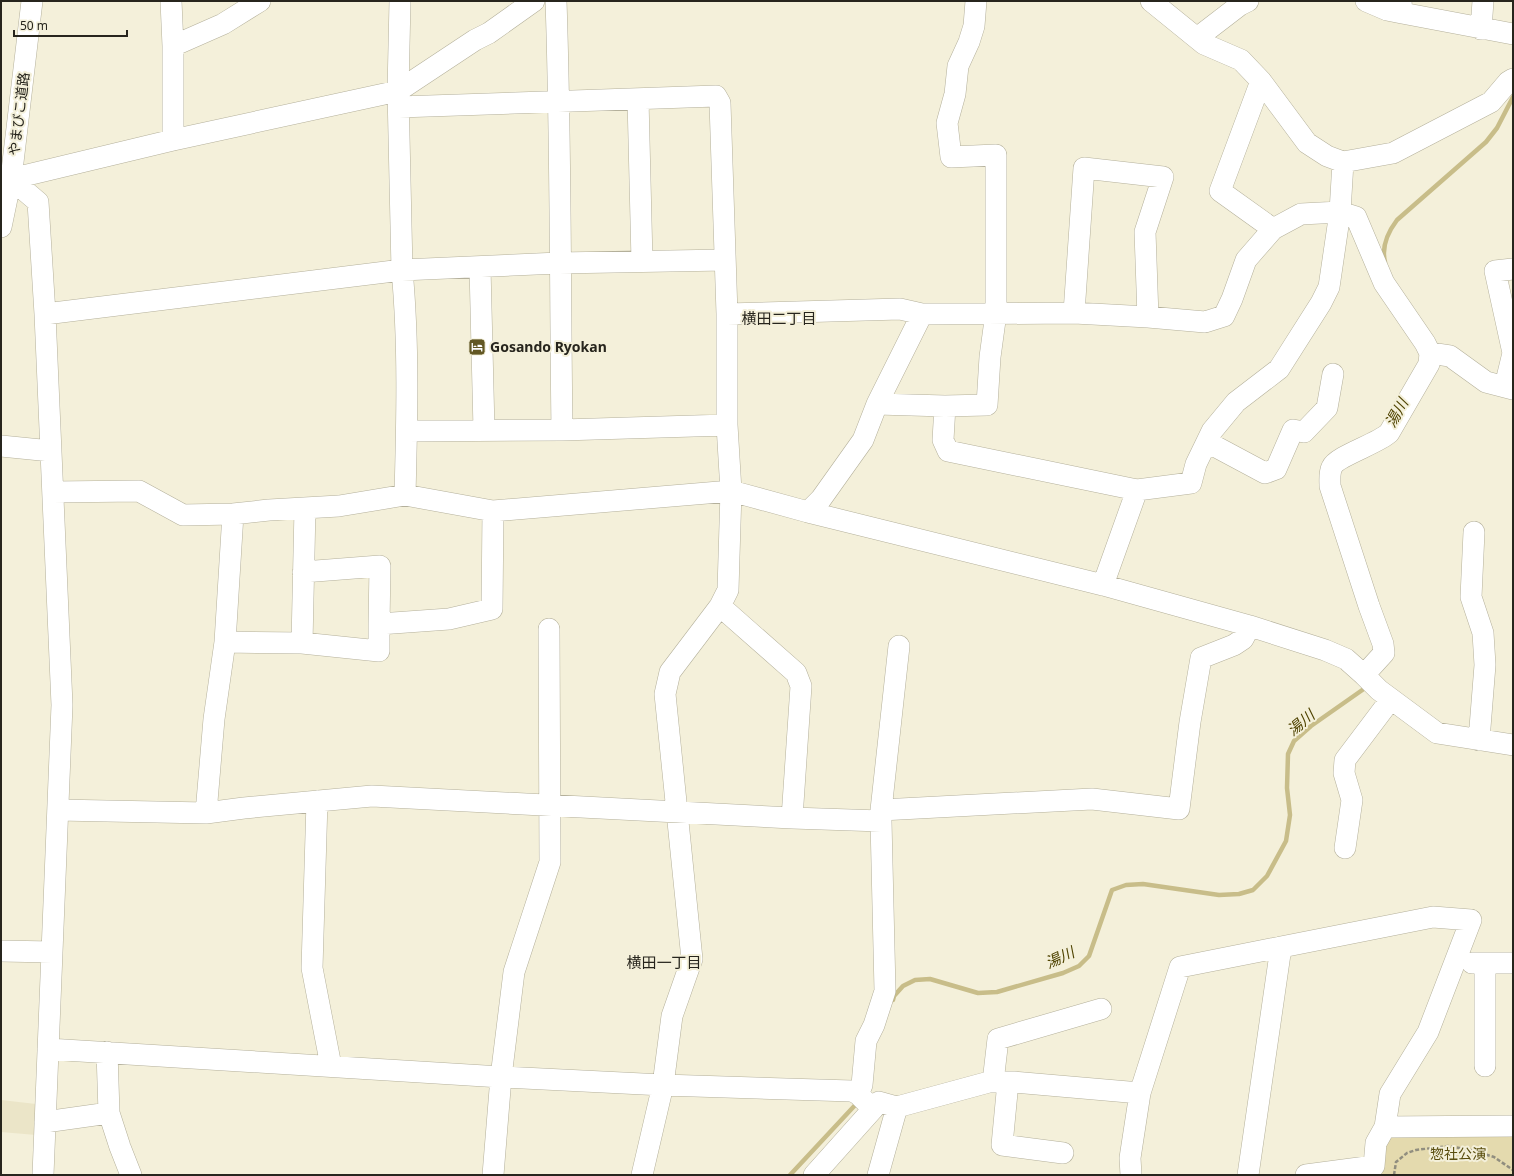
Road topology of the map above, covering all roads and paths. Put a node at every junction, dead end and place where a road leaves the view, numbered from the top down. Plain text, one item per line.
1 (32, 1) edge
2 (171, 1) edge
3 (260, 1) edge
4 (400, 1) edge
5 (534, 1) edge
6 (556, 1) edge
7 (976, 1) edge
8 (1151, 1) edge
9 (1248, 1) edge
10 (1366, 1) edge
11 (1484, 1) edge
12 (1402, 7) edge
13 (1481, 29) junction
14 (1513, 34) edge
15 (1197, 38) junction
16 (173, 46) junction
17 (1511, 75) edge
18 (1261, 81) junction
19 (398, 99) junction
20 (638, 99) junction
21 (559, 101) junction
22 (174, 140) junction
23 (1342, 162) junction
24 (6, 180) edge
25 (1340, 212) junction
26 (1, 227) edge
27 (1272, 228) junction
28 (725, 260) junction
29 (642, 261) junction
30 (559, 263) junction
31 (480, 267) junction
32 (1513, 269) edge
33 (402, 270) junction
34 (996, 313) junction
35 (1074, 313) junction
36 (45, 314) junction
37 (727, 314) junction
38 (922, 314) junction
39 (1148, 317) junction
40 (1430, 353) junction
41 (1333, 374) dead end
42 (1509, 388) edge
43 (878, 404) junction
44 (945, 406) junction
45 (727, 425) junction
46 (484, 430) junction
47 (562, 430) junction
48 (406, 431) junction
49 (1207, 442) junction
50 (1, 446) edge
51 (51, 450) junction
52 (1137, 490) junction
53 (731, 491) junction
54 (53, 492) junction
55 (405, 496) junction
56 (305, 508) junction
57 (493, 511) junction
58 (808, 512) junction
59 (232, 514) junction
60 (1474, 532) dead end
61 (303, 572) junction
62 (1103, 585) junction
63 (720, 606) junction
64 (379, 624) junction
65 (1250, 626) junction
66 (549, 629) dead end
67 (225, 642) junction
68 (302, 643) junction
69 (899, 646) dead end
70 (1364, 674) junction
71 (1391, 699) junction
72 (1480, 740) junction
73 (1513, 745) edge
74 (317, 801) junction
75 (550, 805) junction
76 (58, 810) junction
77 (677, 811) junction
78 (206, 813) junction
79 (881, 816) junction
80 (792, 818) junction
81 (1345, 848) dead end
82 (1281, 947) junction
83 (1, 951) edge
84 (52, 952) junction
85 (1455, 963) junction
86 (1485, 963) junction
87 (1513, 963) edge
88 (1101, 1009) dead end
89 (48, 1049) junction
90 (107, 1052) junction
91 (332, 1066) junction
92 (1485, 1066) dead end
93 (501, 1077) junction
94 (1001, 1082) junction
95 (663, 1085) junction
96 (1140, 1093) junction
97 (864, 1100) junction
98 (897, 1107) junction
99 (109, 1113) junction
100 (45, 1122) junction
101 (1513, 1126) edge
102 (1385, 1127) junction
103 (1063, 1153) dead end
104 (1513, 1170) edge
105 (43, 1175) edge
106 (131, 1175) edge
107 (493, 1175) edge
108 (642, 1175) edge
109 (814, 1175) edge
110 (878, 1175) edge
111 (1131, 1175) edge
112 (1248, 1175) edge
113 (1306, 1175) edge
114 (1394, 1175) edge

1 - 24 street, やまびこ道路
2 - 16 street
3 - 16 street
4 - 19 street
5 - 19 street
6 - 21 street
7 - 34 street
8 - 15 street
9 - 15 street
10 - 12 street
11 - 13 street
12 - 13 street
13 - 14 street
15 - 18 street
16 - 22 street
17 - 23 street
18 - 23 street
18 - 27 street
19 - 21 street
19 - 22 street
19 - 33 street
20 - 21 street
20 - 28 street
20 - 29 street
21 - 30 street
22 - 24 street
23 - 25 street
24 - 26 street, やまびこ道路
24 - 36 street
25 - 27 street
25 - 40 street
25 - 49 street
27 - 39 street
28 - 29 street
28 - 37 street
29 - 30 street
30 - 31 street
30 - 47 street
31 - 33 street
31 - 46 street
32 - 42 street
33 - 36 street
33 - 48 street
34 - 35 street
34 - 38 street
34 - 44 street
35 - 39 street
35 - 39 street
36 - 51 street
37 - 38 street
37 - 45 street
38 - 43 street
40 - 42 street
40 - 70 street
41 - 49 street
43 - 44 street
43 - 58 street
44 - 52 street
45 - 47 street
45 - 53 street
46 - 47 street
46 - 48 street
48 - 55 street
49 - 52 street
50 - 51 street
51 - 54 street
52 - 62 street
53 - 57 street
53 - 58 street
53 - 63 street
54 - 59 street
54 - 76 street
55 - 56 street
55 - 57 street
56 - 59 street
56 - 61 street
57 - 64 street
58 - 62 street
59 - 67 street
60 - 72 street
61 - 64 street
61 - 68 street
62 - 65 street
63 - 77 street
63 - 80 street
64 - 68 street
65 - 70 street
65 - 79 street
66 - 75 street
67 - 68 street
67 - 78 street
69 - 79 street
70 - 71 street
71 - 72 street
71 - 81 street
72 - 73 street
74 - 75 street
74 - 78 street
74 - 91 street
75 - 77 street
75 - 93 street
76 - 78 street
76 - 84 street
77 - 80 street
77 - 95 street
79 - 80 street
79 - 97 street
82 - 85 street
82 - 96 street
82 - 112 street
83 - 84 street
84 - 89 street
85 - 86 street
85 - 102 street
86 - 87 street
86 - 92 street
88 - 94 street
89 - 90 street
89 - 100 street
90 - 91 street
90 - 99 street
91 - 93 street
93 - 95 street
93 - 107 street
94 - 96 street
94 - 98 street
94 - 103 street
95 - 97 street
95 - 108 street
96 - 111 street
97 - 98 street
97 - 109 street
98 - 110 street
99 - 100 street
99 - 106 street
100 - 105 street
101 - 102 street
102 - 113 street
104 - 114 path

